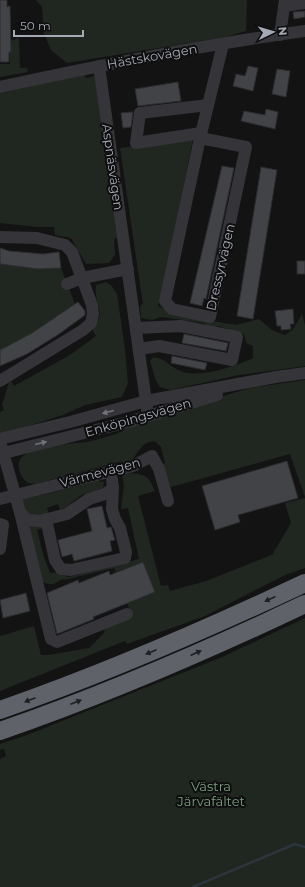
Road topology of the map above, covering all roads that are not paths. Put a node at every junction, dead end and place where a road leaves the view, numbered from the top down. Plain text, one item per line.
1 (285, 3) edge
2 (305, 3) edge
3 (305, 32) edge
4 (280, 35) junction
5 (223, 44) junction
6 (99, 66) junction
7 (0, 87) edge
8 (208, 105) junction
9 (201, 136) junction
10 (0, 237) edge
11 (128, 269) junction
12 (82, 278) junction
13 (67, 284) dead end
14 (136, 328) junction
15 (139, 349) junction
16 (305, 373) edge
17 (276, 377) junction
18 (0, 381) edge
19 (146, 401) junction
20 (148, 416) junction
21 (0, 439) edge
22 (2, 453) edge
23 (111, 471) junction
24 (113, 488) junction
25 (16, 494) junction
26 (0, 498) edge
27 (168, 501) dead end
28 (0, 504) edge
29 (20, 512) junction
30 (46, 519) junction
31 (0, 524) edge
32 (0, 549) edge
33 (305, 583) edge
34 (305, 604) edge
35 (127, 614) dead end
36 (0, 710) edge
37 (0, 731) edge

1 - 2 street
1 - 4 street
3 - 4 street, Hästskovägen
4 - 5 street, Hästskovägen
5 - 6 street, Hästskovägen
5 - 8 street, Dressyrvägen
6 - 7 street, Hästskovägen
6 - 11 street, Aspnäsvägen
8 - 9 street, Dressyrvägen
8 - 9 street
9 - 9 street, Dressyrvägen
10 - 12 street
11 - 12 street
11 - 14 street, Aspnäsvägen
12 - 13 street
12 - 18 street
14 - 15 street, Aspnäsvägen
14 - 15 street
15 - 19 street, Aspnäsvägen
16 - 17 street, Enköpingsvägen
17 - 19 street, Enköpingsvägen
17 - 20 street, Enköpingsvägen
19 - 20 street, Aspnäsvägen
19 -> 21 street, Enköpingsvägen
22 -> 20 street, Enköpingsvägen
21 - 22 street
22 - 25 street
23 - 24 street
23 - 25 street, Värmevägen
23 - 27 street, Värmevägen
24 - 30 street
24 - 30 street
25 - 26 street, Värmevägen
25 - 29 street
26 - 28 street
29 - 30 street
29 - 35 street
31 - 32 street
33 -> 36 highway
37 -> 34 highway

